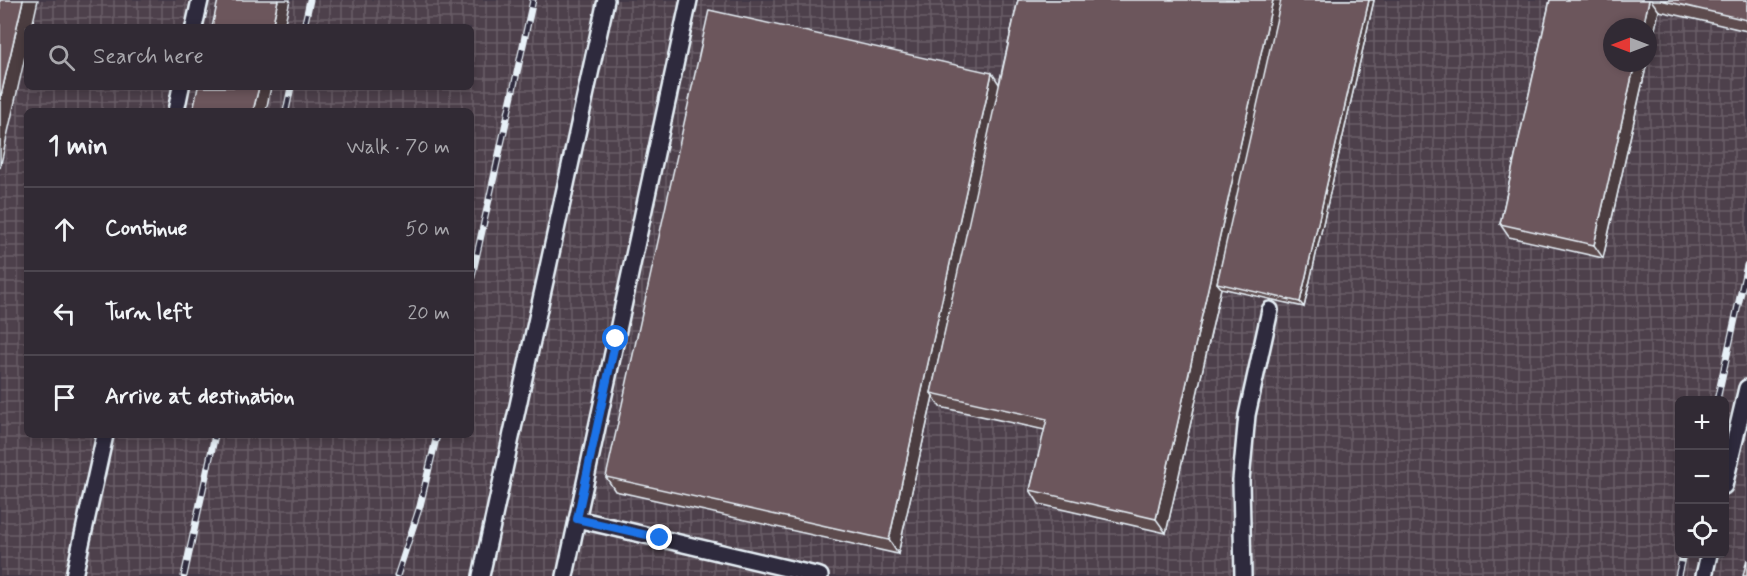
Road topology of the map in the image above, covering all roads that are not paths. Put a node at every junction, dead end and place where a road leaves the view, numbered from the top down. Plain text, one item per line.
1 (200, 0) edge
2 (606, 0) edge
3 (689, 0) edge
4 (195, 24) edge
5 (180, 90) edge
6 (177, 108) edge
7 (1270, 310) dead end
8 (1747, 388) edge
9 (104, 438) edge
10 (1729, 468) edge
11 (577, 519) junction
12 (1708, 558) edge
13 (74, 576) edge
14 (481, 576) edge
15 (565, 576) edge
16 (820, 576) edge
17 (1243, 576) edge
18 (1704, 576) edge

1 - 4 lane
2 - 14 lane
3 - 11 lane
5 - 6 lane
7 - 17 lane
8 - 10 lane
9 - 13 lane
11 - 15 lane
11 - 16 lane
12 - 18 lane

